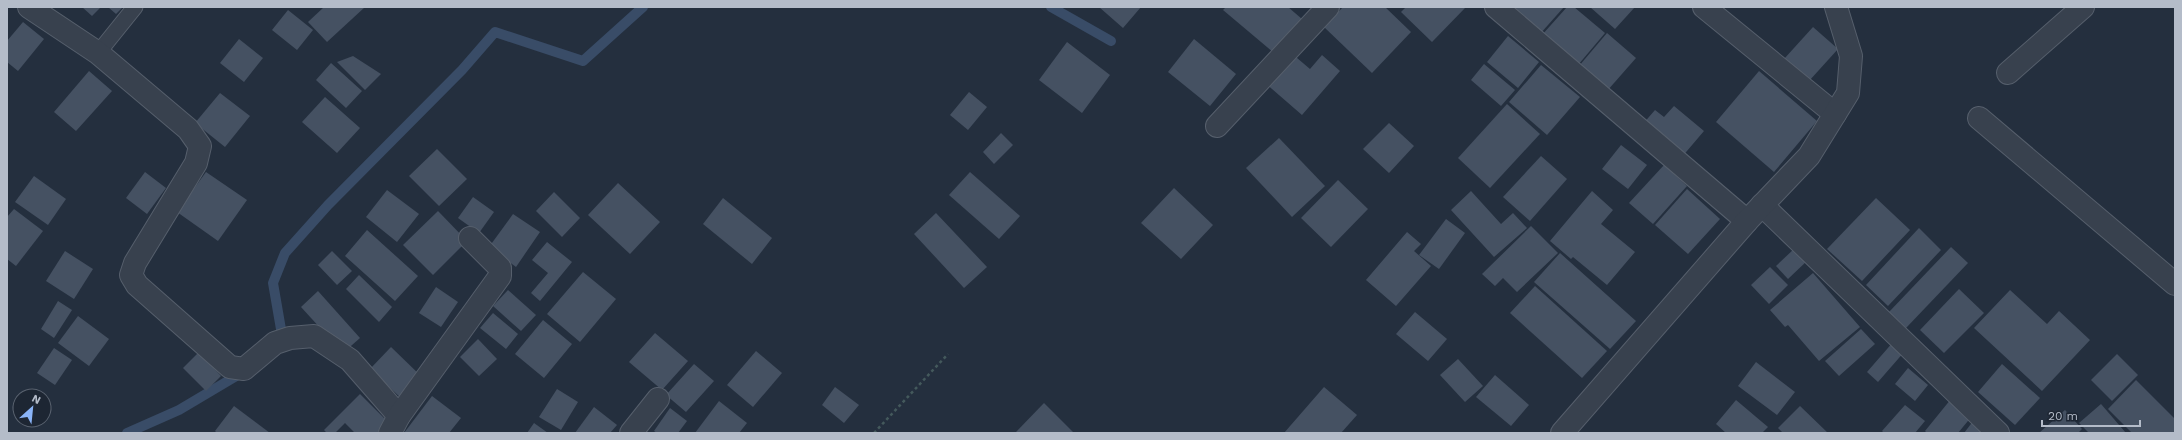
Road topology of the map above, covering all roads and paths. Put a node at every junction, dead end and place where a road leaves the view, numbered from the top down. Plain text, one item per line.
1 (29, 7) edge
2 (135, 7) edge
3 (1328, 7) edge
4 (1496, 7) edge
5 (1704, 7) edge
6 (1836, 7) edge
7 (2083, 7) edge
8 (98, 53) junction
9 (2008, 73) dead end
10 (1835, 114) junction
11 (1979, 118) dead end
12 (1217, 126) dead end
13 (1762, 205) junction
14 (1747, 221) junction
15 (470, 238) dead end
16 (2175, 284) edge
17 (948, 354) dead end
18 (658, 399) dead end
19 (395, 425) edge
20 (631, 433) edge
21 (874, 433) edge
22 (1562, 433) edge
23 (1998, 433) edge

1 - 8 street
2 - 8 lane
3 - 12 street
4 - 14 street
5 - 10 street
6 - 10 street
7 - 9 street
8 - 19 street
10 - 13 street
11 - 16 street
13 - 14 street
13 - 23 street
14 - 22 street
15 - 19 street
17 - 21 path
18 - 20 street

